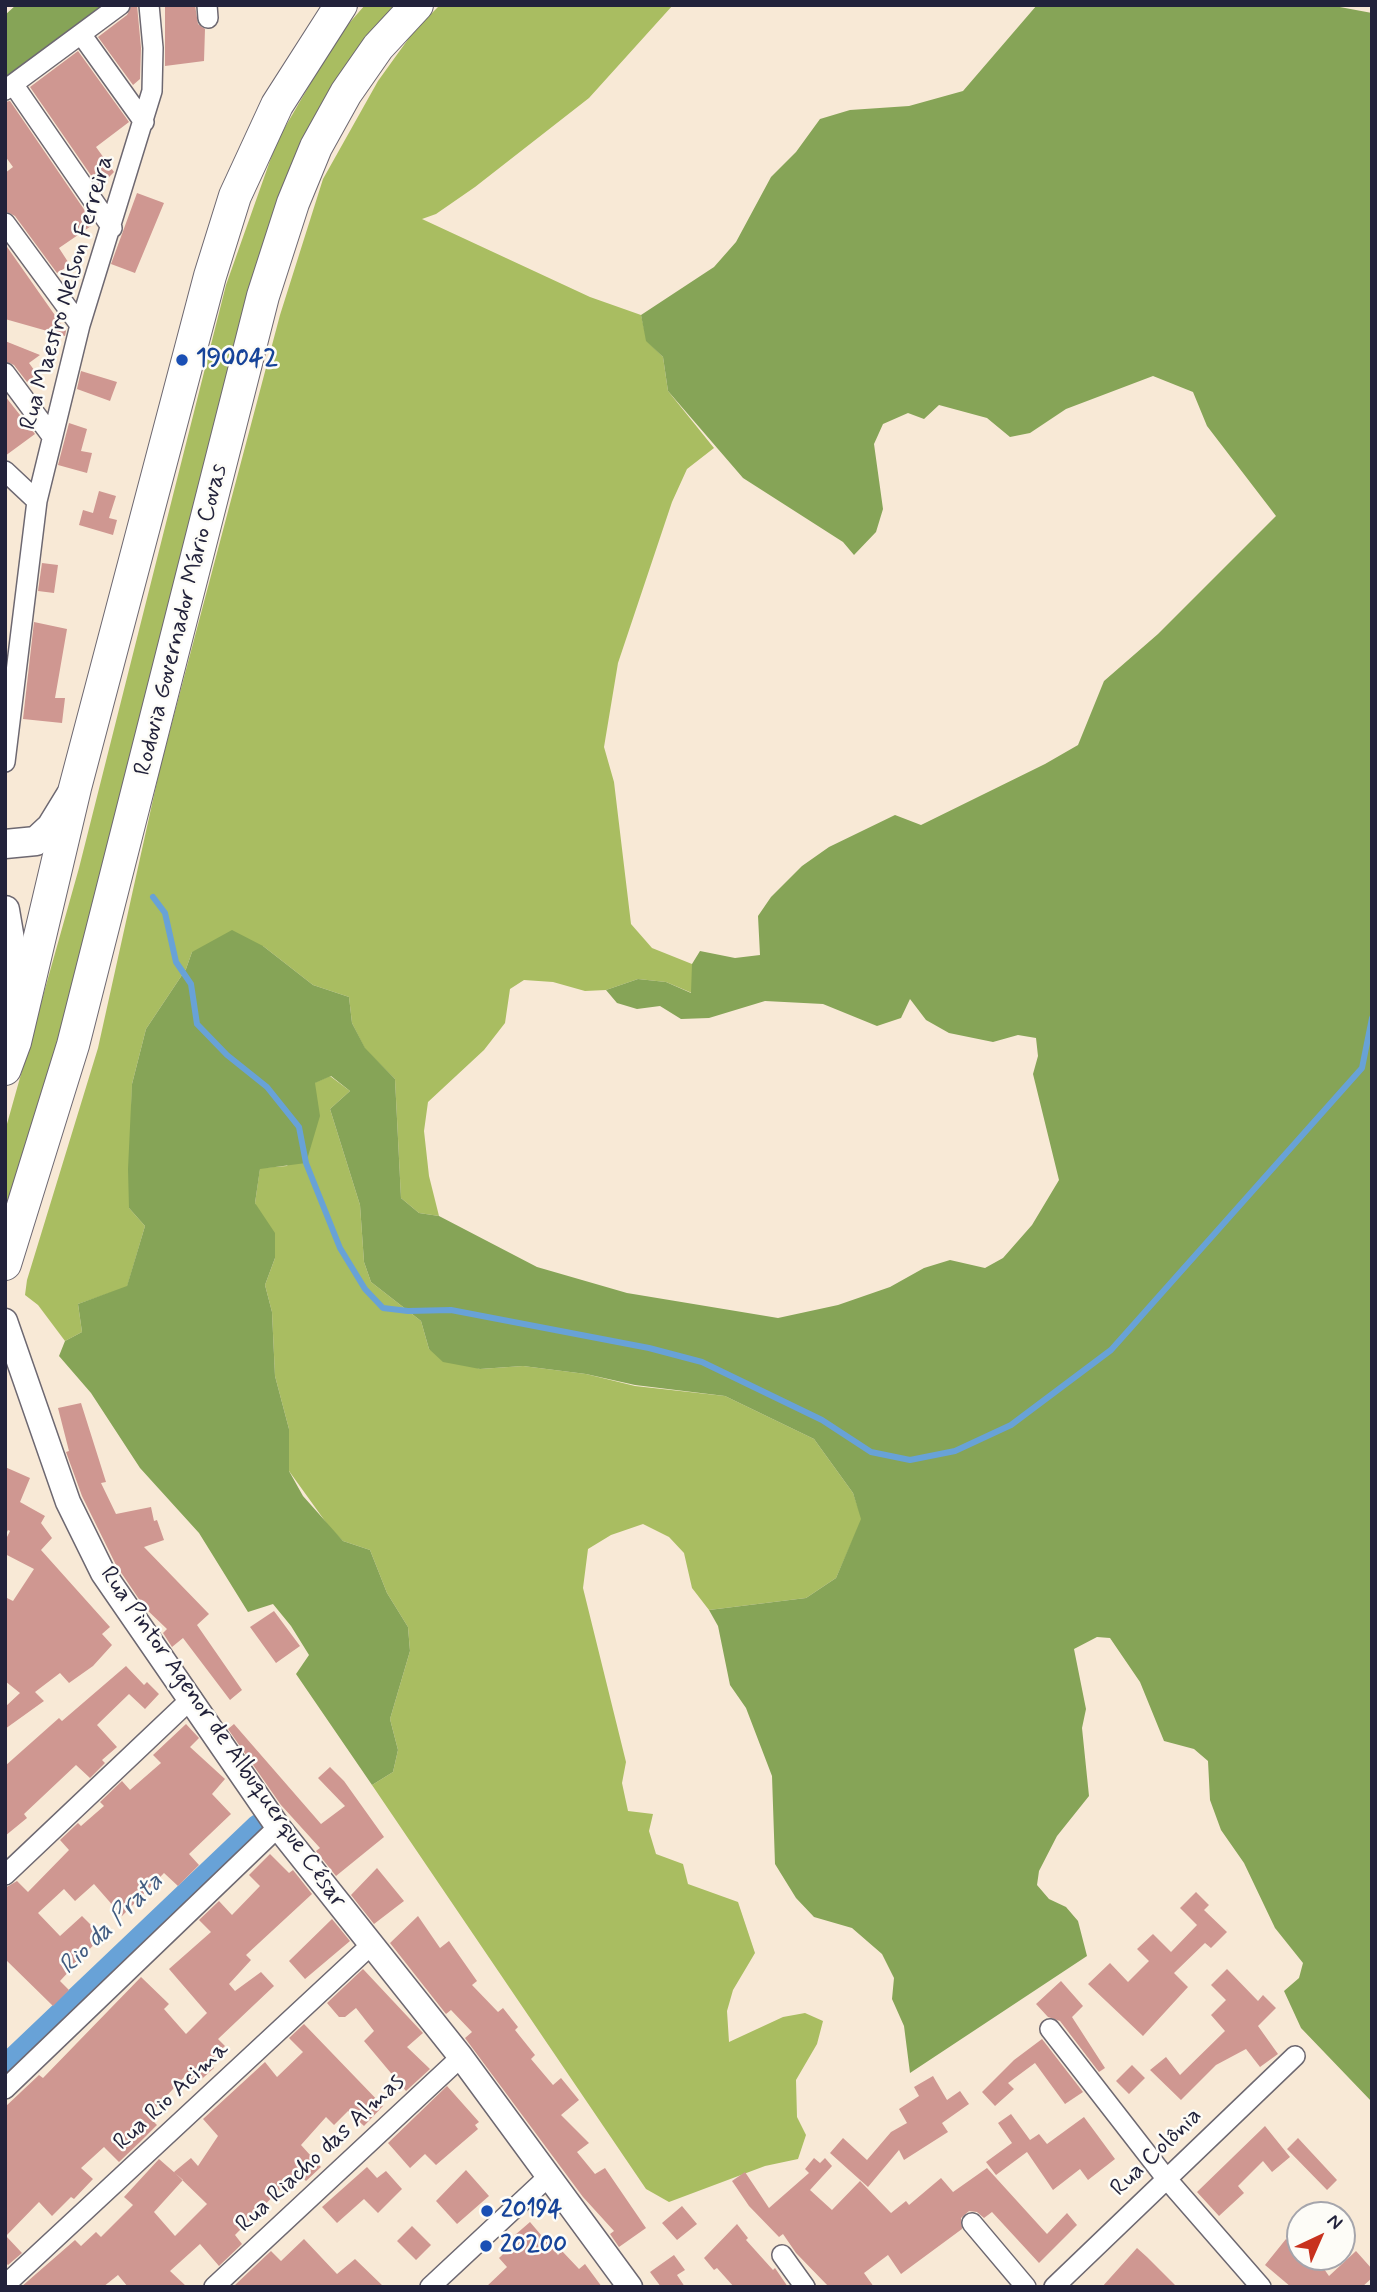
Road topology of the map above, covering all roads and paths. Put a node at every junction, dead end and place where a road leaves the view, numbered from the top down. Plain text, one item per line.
1 (120, 5) edge
2 (149, 5) edge
3 (341, 5) edge
4 (417, 5) edge
5 (80, 34) junction
6 (9, 87) edge
7 (144, 122) junction
8 (5, 223) edge
9 (112, 228) junction
10 (80, 325) junction
11 (5, 373) edge
12 (51, 436) junction
13 (5, 471) edge
14 (37, 501) junction
15 (5, 762) edge
16 (75, 788) junction
17 (5, 844) edge
18 (5, 910) edge
19 (10, 1056) edge
20 (5, 1264) edge
21 (5, 1321) edge
22 (192, 1699) junction
23 (278, 1827) junction
24 (5, 1875) edge
25 (371, 1945) junction
26 (1050, 2029) dead end
27 (1295, 2056) dead end
28 (461, 2057) junction
29 (5, 2089) edge
30 (549, 2176) junction
31 (1165, 2177) junction
32 (972, 2223) dead end
33 (782, 2255) dead end
34 (5, 2285) edge
35 (214, 2287) edge
36 (430, 2287) edge
37 (630, 2287) edge
38 (805, 2287) edge
39 (1027, 2287) edge
40 (1054, 2287) edge
41 (1261, 2287) edge

1 - 5 street
2 - 7 street, Rua Maestro Nelson Ferreira
3 - 16 highway
4 - 20 highway, Rodovia Governador Mário Covas
5 - 6 street
5 - 7 street
6 - 9 street
7 - 9 street, Rua Maestro Nelson Ferreira
8 - 10 street
9 - 10 street, Rua Maestro Nelson Ferreira
10 - 12 street, Rua Maestro Nelson Ferreira
11 - 12 street
12 - 14 street, Rua Maestro Nelson Ferreira
13 - 14 street
14 - 15 street, Rua Maestro Nelson Ferreira
16 - 17 main road
16 - 19 highway
18 - 19 main road
21 - 22 street, Rua Pintor Agenor de Albuquerque César
22 - 23 street, Rua Pintor Agenor de Albuquerque César
22 - 24 street
23 - 25 street, Rua Pintor Agenor de Albuquerque César
23 - 29 street
25 - 28 street, Rua Pintor Agenor de Albuquerque César
25 - 34 street, Rua Rio Acima
26 - 31 street
27 - 31 street, Rua Colônia
28 - 30 street, Rua Pintor Agenor de Albuquerque César
28 - 35 street, Rua Riacho das Almas
30 - 36 street
30 - 37 street, Rua Pintor Agenor de Albuquerque César
31 - 40 street, Rua Colônia
31 - 41 street
32 - 39 street
33 - 38 street

